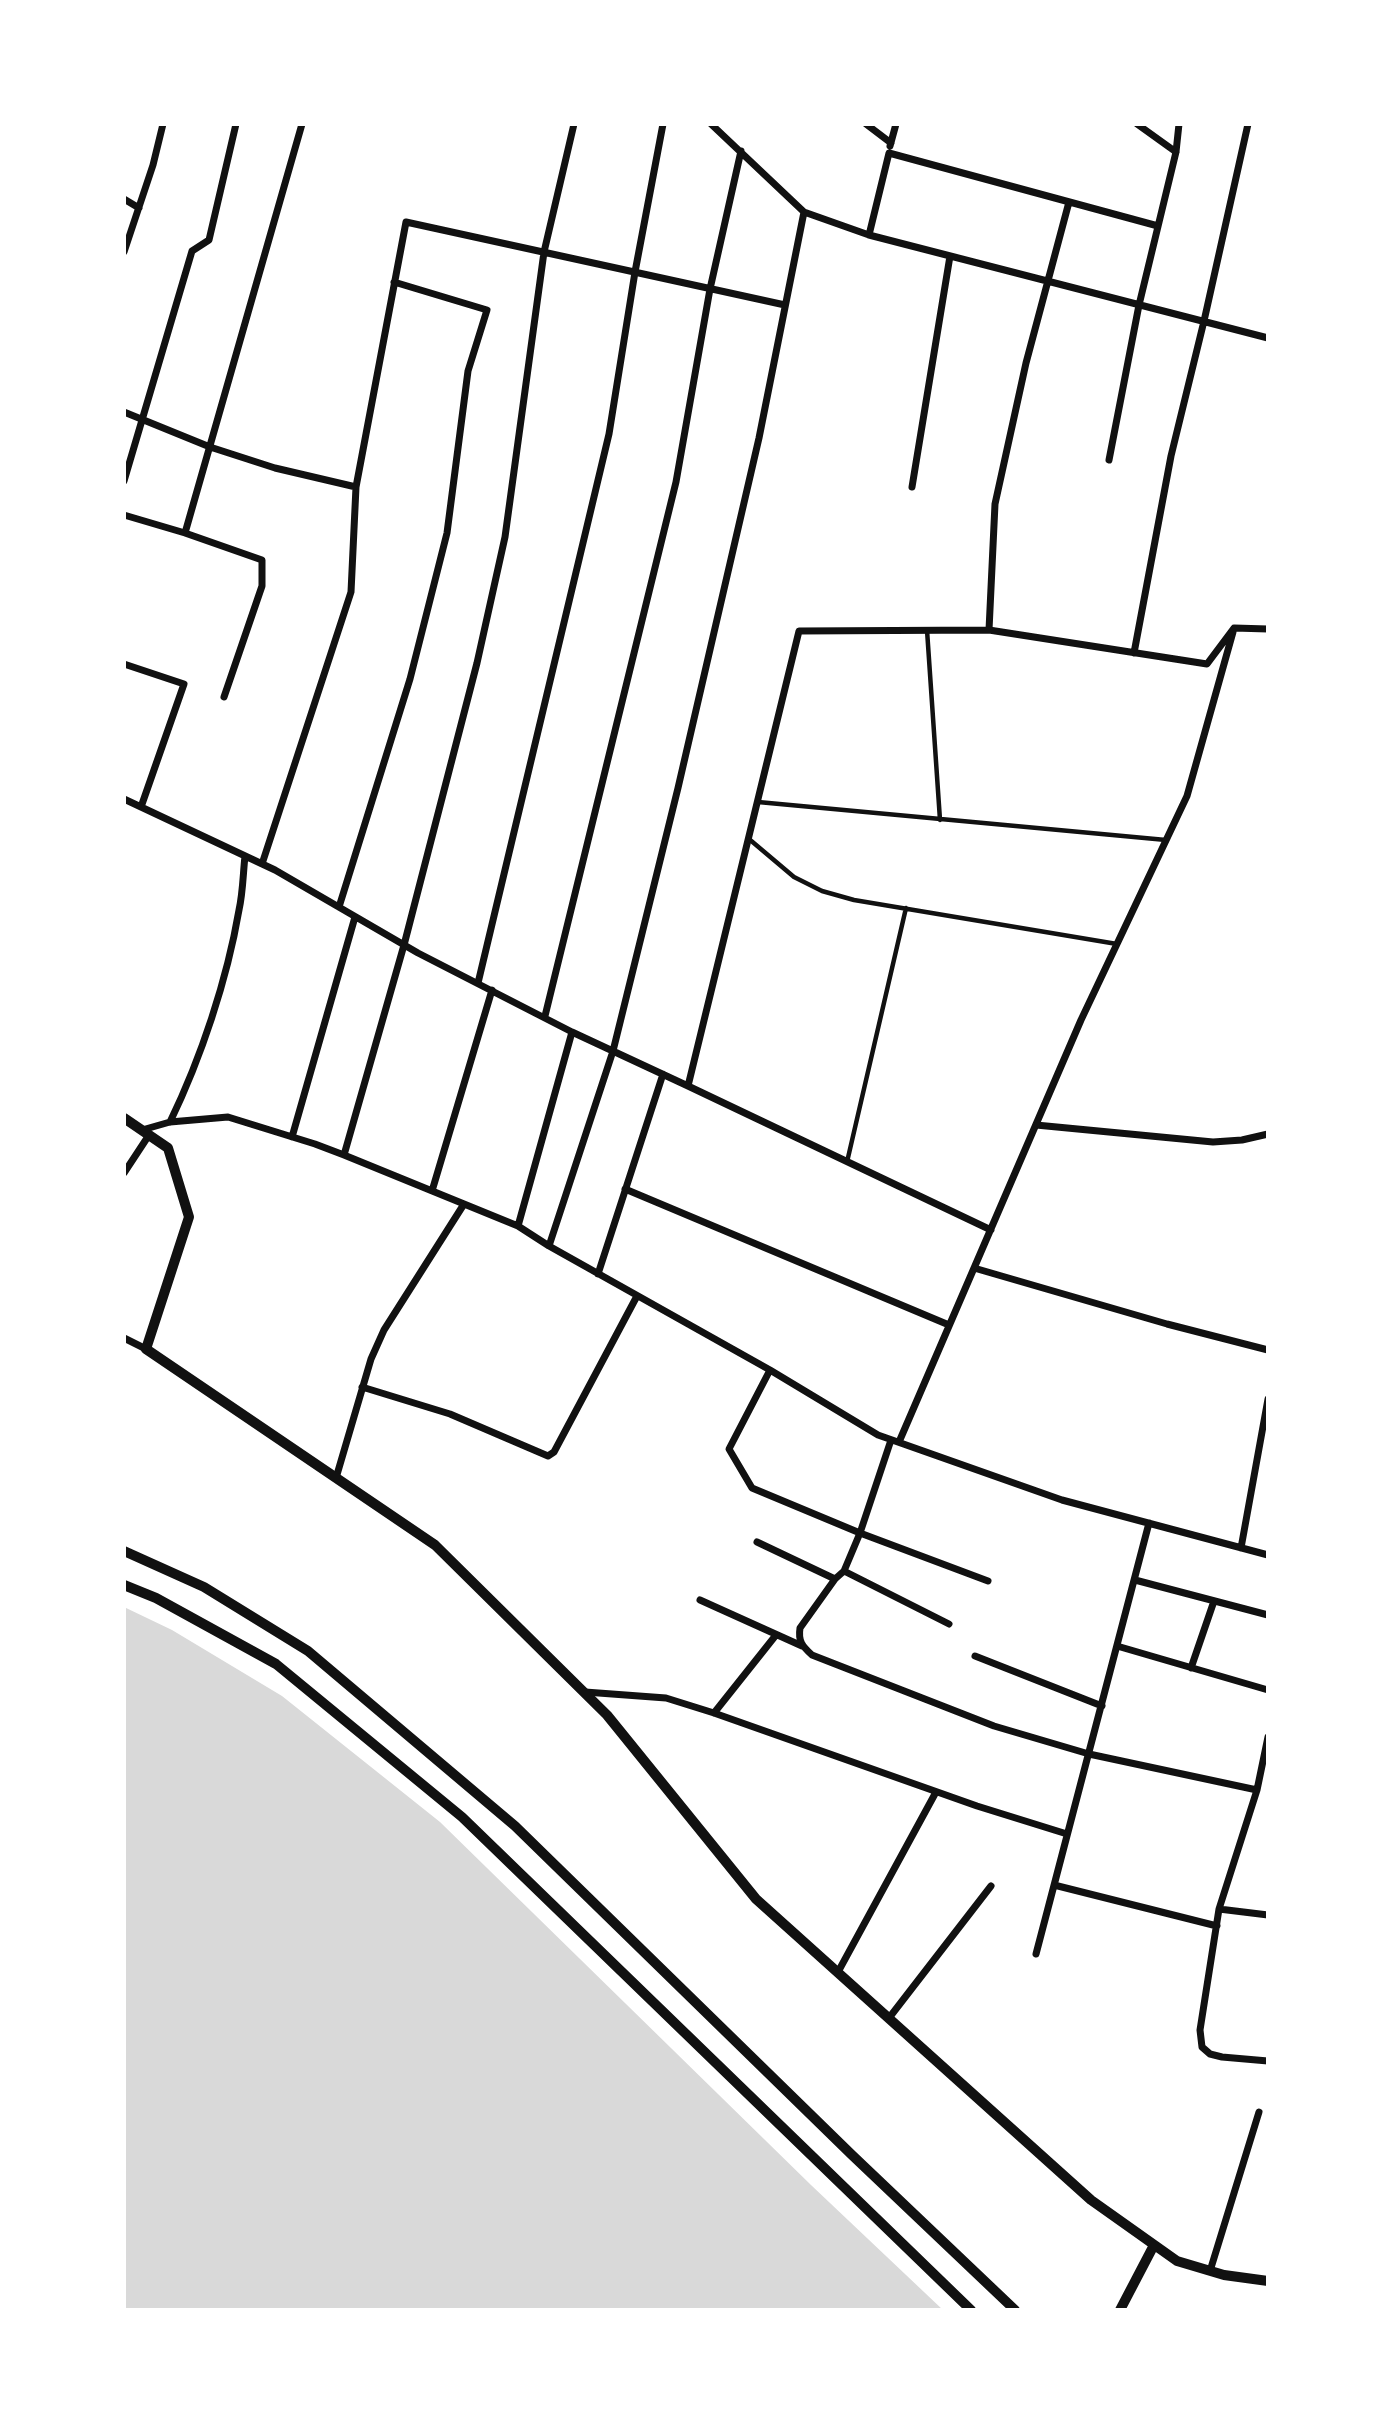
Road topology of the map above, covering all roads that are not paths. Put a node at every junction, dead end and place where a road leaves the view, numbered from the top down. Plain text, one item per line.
1 (163, 124) edge
2 (236, 124) edge
3 (302, 124) edge
4 (574, 124) edge
5 (663, 124) edge
6 (711, 124) edge
7 (866, 124) edge
8 (896, 124) edge
9 (1137, 124) edge
10 (1179, 124) edge
11 (1248, 124) edge
12 (891, 143) junction
13 (741, 151) junction
14 (1175, 152) junction
15 (889, 153) junction
16 (124, 199) edge
17 (1069, 202) junction
18 (139, 208) junction
19 (804, 212) junction
20 (1158, 226) junction
21 (869, 235) junction
22 (124, 252) edge
23 (544, 252) junction
24 (950, 256) junction
25 (635, 272) junction
26 (394, 282) junction
27 (1049, 282) junction
28 (710, 289) junction
29 (785, 305) junction
30 (1139, 305) junction
31 (1205, 321) junction
32 (1268, 338) edge
33 (124, 412) edge
34 (142, 420) junction
35 (210, 447) junction
36 (1109, 460) dead end
37 (124, 481) edge
38 (356, 487) junction
39 (912, 487) dead end
40 (124, 515) edge
41 (185, 533) junction
42 (1234, 628) junction
43 (1268, 629) edge
44 (927, 630) junction
45 (989, 630) junction
46 (1134, 653) junction
47 (124, 664) edge
48 (224, 697) dead end
49 (124, 799) edge
50 (757, 802) junction
51 (141, 807) junction
52 (940, 820) junction
53 (748, 838) junction
54 (1166, 841) junction
55 (245, 856) junction
56 (262, 864) junction
57 (339, 907) junction
58 (906, 908) junction
59 (355, 917) junction
60 (1117, 944) junction
61 (404, 945) junction
62 (478, 983) junction
63 (492, 990) junction
64 (545, 1016) junction
65 (572, 1032) junction
66 (613, 1051) junction
67 (663, 1074) junction
68 (688, 1086) junction
69 (124, 1118) edge
70 (170, 1122) junction
71 (1036, 1125) junction
72 (146, 1132) junction
73 (1268, 1135) edge
74 (292, 1137) junction
75 (344, 1155) junction
76 (847, 1162) junction
77 (124, 1173) edge
78 (625, 1189) junction
79 (432, 1191) junction
80 (464, 1204) junction
81 (518, 1226) junction
82 (991, 1230) junction
83 (549, 1246) junction
84 (974, 1268) junction
85 (598, 1274) junction
86 (637, 1296) junction
87 (949, 1325) junction
88 (125, 1340) edge
89 (146, 1349) junction
90 (1268, 1350) edge
91 (770, 1370) junction
92 (362, 1387) junction
93 (1268, 1399) edge
94 (895, 1441) junction
95 (336, 1478) junction
96 (1149, 1523) junction
97 (860, 1533) junction
98 (757, 1542) dead end
99 (1241, 1548) junction
100 (124, 1551) edge
101 (1268, 1555) edge
102 (844, 1571) junction
103 (835, 1579) junction
104 (1135, 1580) junction
105 (988, 1581) dead end
106 (124, 1585) edge
107 (700, 1600) dead end
108 (1214, 1601) junction
109 (1268, 1615) edge
110 (949, 1623) dead end
111 (776, 1634) junction
112 (803, 1646) junction
113 (1117, 1646) junction
114 (975, 1657) dead end
115 (1191, 1668) junction
116 (1268, 1690) edge
117 (584, 1692) junction
118 (1102, 1706) junction
119 (714, 1713) junction
120 (1268, 1737) edge
121 (1089, 1754) junction
122 (1256, 1790) junction
123 (936, 1792) junction
124 (1067, 1834) junction
125 (1054, 1885) junction
126 (991, 1886) dead end
127 (1219, 1909) junction
128 (1268, 1915) edge
129 (1217, 1926) junction
130 (1036, 1954) dead end
131 (838, 1972) junction
132 (889, 2018) junction
133 (1268, 2061) edge
134 (1259, 2112) dead end
135 (1154, 2245) junction
136 (1210, 2271) junction
137 (1268, 2281) edge
138 (971, 2310) edge
139 (1015, 2310) edge
140 (1120, 2310) edge

1 - 18 street
2 - 34 street
3 - 35 street
4 - 23 street
5 - 25 street
6 - 13 street
7 - 12 street
8 - 12 street
9 - 14 street
10 - 14 street
11 - 31 street
12 - 15 street
13 - 19 street
13 - 28 street
14 - 20 street
15 - 17 street
15 - 21 street
16 - 18 street
17 - 20 street
17 - 27 street
18 - 22 street
19 - 21 street
19 - 29 street
20 - 30 street
21 - 24 street
23 - 25 street
23 - 26 street
23 - 61 street
24 - 27 street
24 - 39 street
25 - 28 street
25 - 62 street
26 - 38 street
26 - 57 street
27 - 30 street
27 - 45 street
28 - 29 street
28 - 64 street
29 - 66 street
30 - 31 street
30 - 36 street
31 - 32 street
31 - 46 street
33 - 34 street
34 - 35 street
34 - 37 street
35 - 38 street
35 - 41 street
38 - 56 street
40 - 41 street
41 - 48 street
42 - 43 street
42 - 46 street
42 - 54 street
44 - 45 street
44 - 50 street
44 - 52 lane
45 - 46 street
47 - 51 street
49 - 51 street
50 - 52 lane
50 - 53 street
51 - 55 street
52 - 54 lane
53 - 58 lane
53 - 68 street
54 - 60 street
55 - 56 street
55 - 70 street
56 - 57 street
57 - 59 street
58 - 60 lane
58 - 76 lane
59 - 61 street
59 - 74 street
60 - 71 street
61 - 62 street
61 - 75 street
62 - 63 street
63 - 64 street
63 - 79 street
64 - 65 street
65 - 66 street
65 - 81 street
66 - 67 street
66 - 83 street
67 - 68 street
67 - 78 street
68 - 76 street
69 - 72 street
70 - 72 street
70 - 74 street
71 - 73 street
71 - 82 street
72 - 77 street
72 - 89 street
74 - 75 street
75 - 79 street
76 - 82 street
78 - 85 street
78 - 87 street
79 - 80 street
80 - 81 street
80 - 92 street
81 - 83 street
82 - 84 street
83 - 85 street
84 - 87 street
84 - 90 street
85 - 86 street
86 - 91 street
86 - 92 street
87 - 94 street
88 - 89 street
89 - 95 street
91 - 94 street
91 - 97 street
92 - 95 street
93 - 99 street
94 - 96 street
94 - 97 street
95 - 117 street
96 - 99 street
96 - 104 street
97 - 102 street
97 - 105 street
98 - 103 street
99 - 101 street
100 - 139 street
102 - 103 street
102 - 110 street
103 - 112 street
104 - 108 street
104 - 113 street
106 - 138 street
107 - 111 street
108 - 109 street
108 - 115 street
111 - 112 street
111 - 119 street
112 - 121 street
113 - 115 street
113 - 118 street
114 - 118 street
115 - 116 street
117 - 119 street
117 - 131 street
118 - 121 street
119 - 123 street
120 - 122 street
121 - 122 street
121 - 124 street
122 - 127 street
123 - 124 street
123 - 131 street
124 - 125 street
125 - 129 street
125 - 130 street
126 - 132 street
127 - 128 street
127 - 129 street
129 - 133 street
131 - 132 street
132 - 135 street
134 - 136 street
135 - 136 street
135 - 140 street
136 - 137 street

